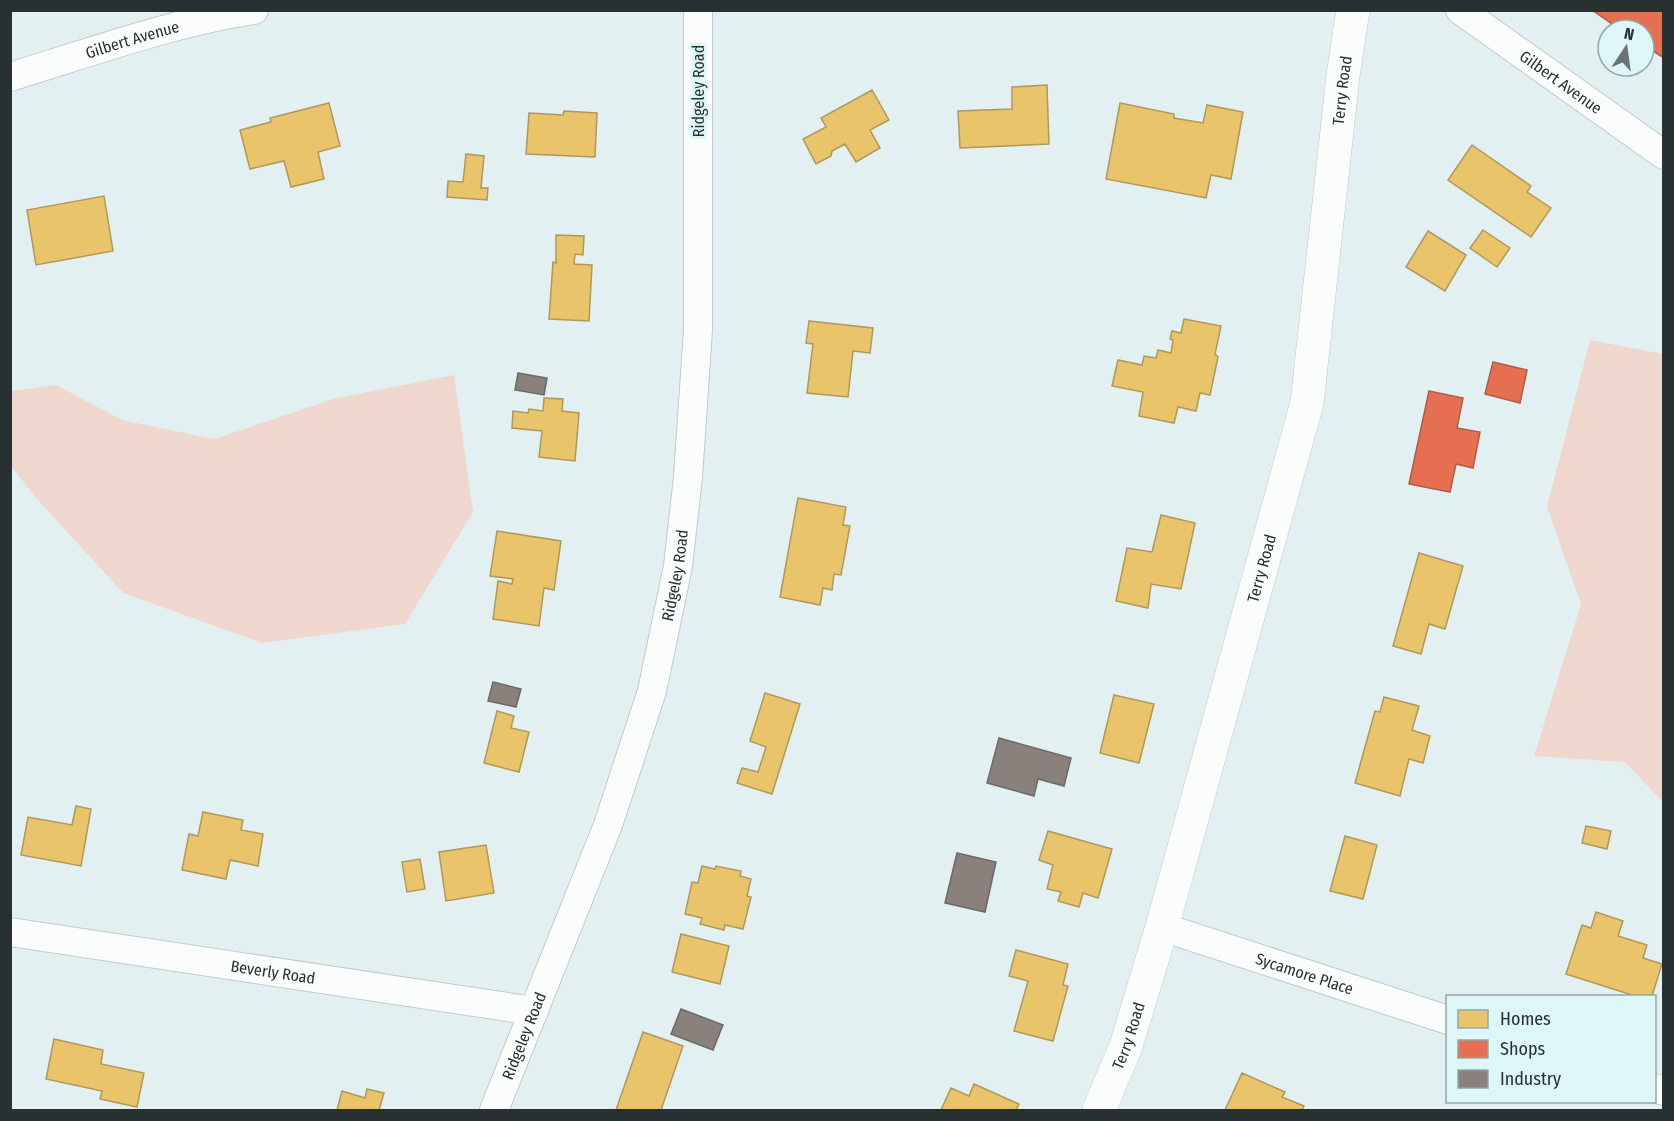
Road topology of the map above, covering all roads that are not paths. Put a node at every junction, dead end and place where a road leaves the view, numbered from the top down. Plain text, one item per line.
1 (254, 10) edge
2 (698, 10) edge
3 (1353, 10) edge
4 (1460, 10) edge
5 (10, 77) edge
6 (1664, 155) edge
7 (1162, 927) junction
8 (10, 932) edge
9 (534, 1011) junction
10 (1446, 1019) edge
11 (494, 1110) edge
12 (1099, 1110) edge

1 - 5 street, Gilbert Avenue
2 - 9 street, Ridgeley Road
3 - 7 street, Terry Road
4 - 6 street, Gilbert Avenue
7 - 10 street, Sycamore Place
7 - 12 street, Terry Road
8 - 9 street, Beverly Road
9 - 11 street, Ridgeley Road

